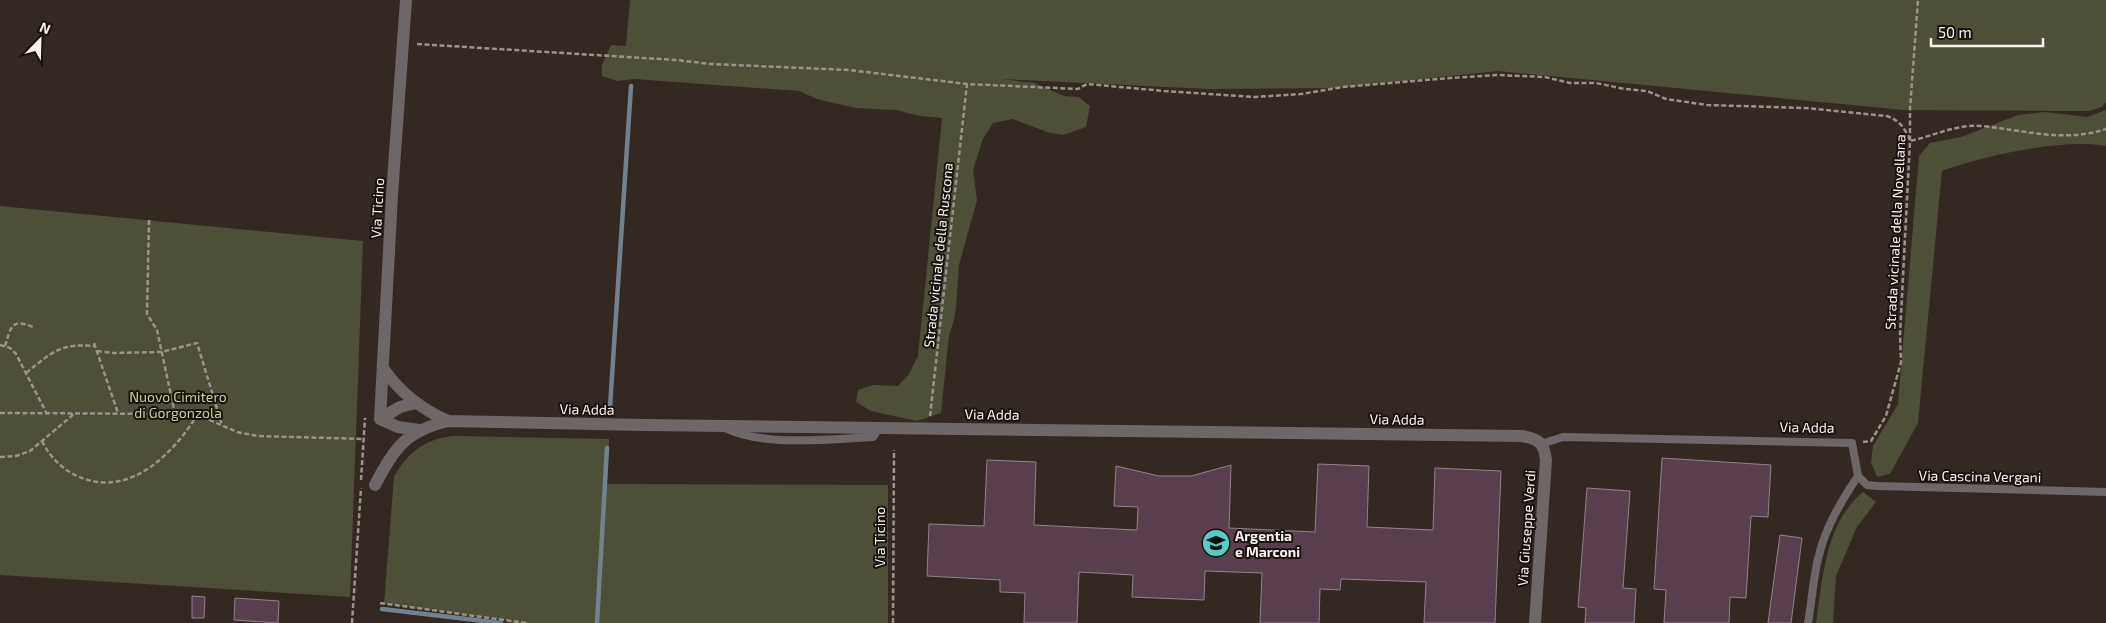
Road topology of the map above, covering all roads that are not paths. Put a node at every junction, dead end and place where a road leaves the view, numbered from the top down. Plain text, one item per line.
1 (406, 0) edge
2 (383, 368) junction
3 (416, 403) junction
4 (380, 418) junction
5 (448, 421) junction
6 (420, 430) junction
7 (1538, 441) junction
8 (1858, 476) junction
9 (375, 485) dead end
10 (2106, 492) edge
11 (1535, 623) edge
12 (1808, 623) edge

1 - 2 street, Via Ticino
2 - 3 street, Via Adda
2 - 4 street, Via Ticino
3 - 4 street
3 - 5 street, Via Adda
4 - 6 street, Via Adda
5 - 6 street, Via Adda
5 - 7 street, Via Adda
6 - 9 street, Via Adda
7 - 8 lane, Via Adda
7 - 11 street, Via Giuseppe Verdi
8 - 10 lane, Via Cascina Vergani
8 - 12 lane

